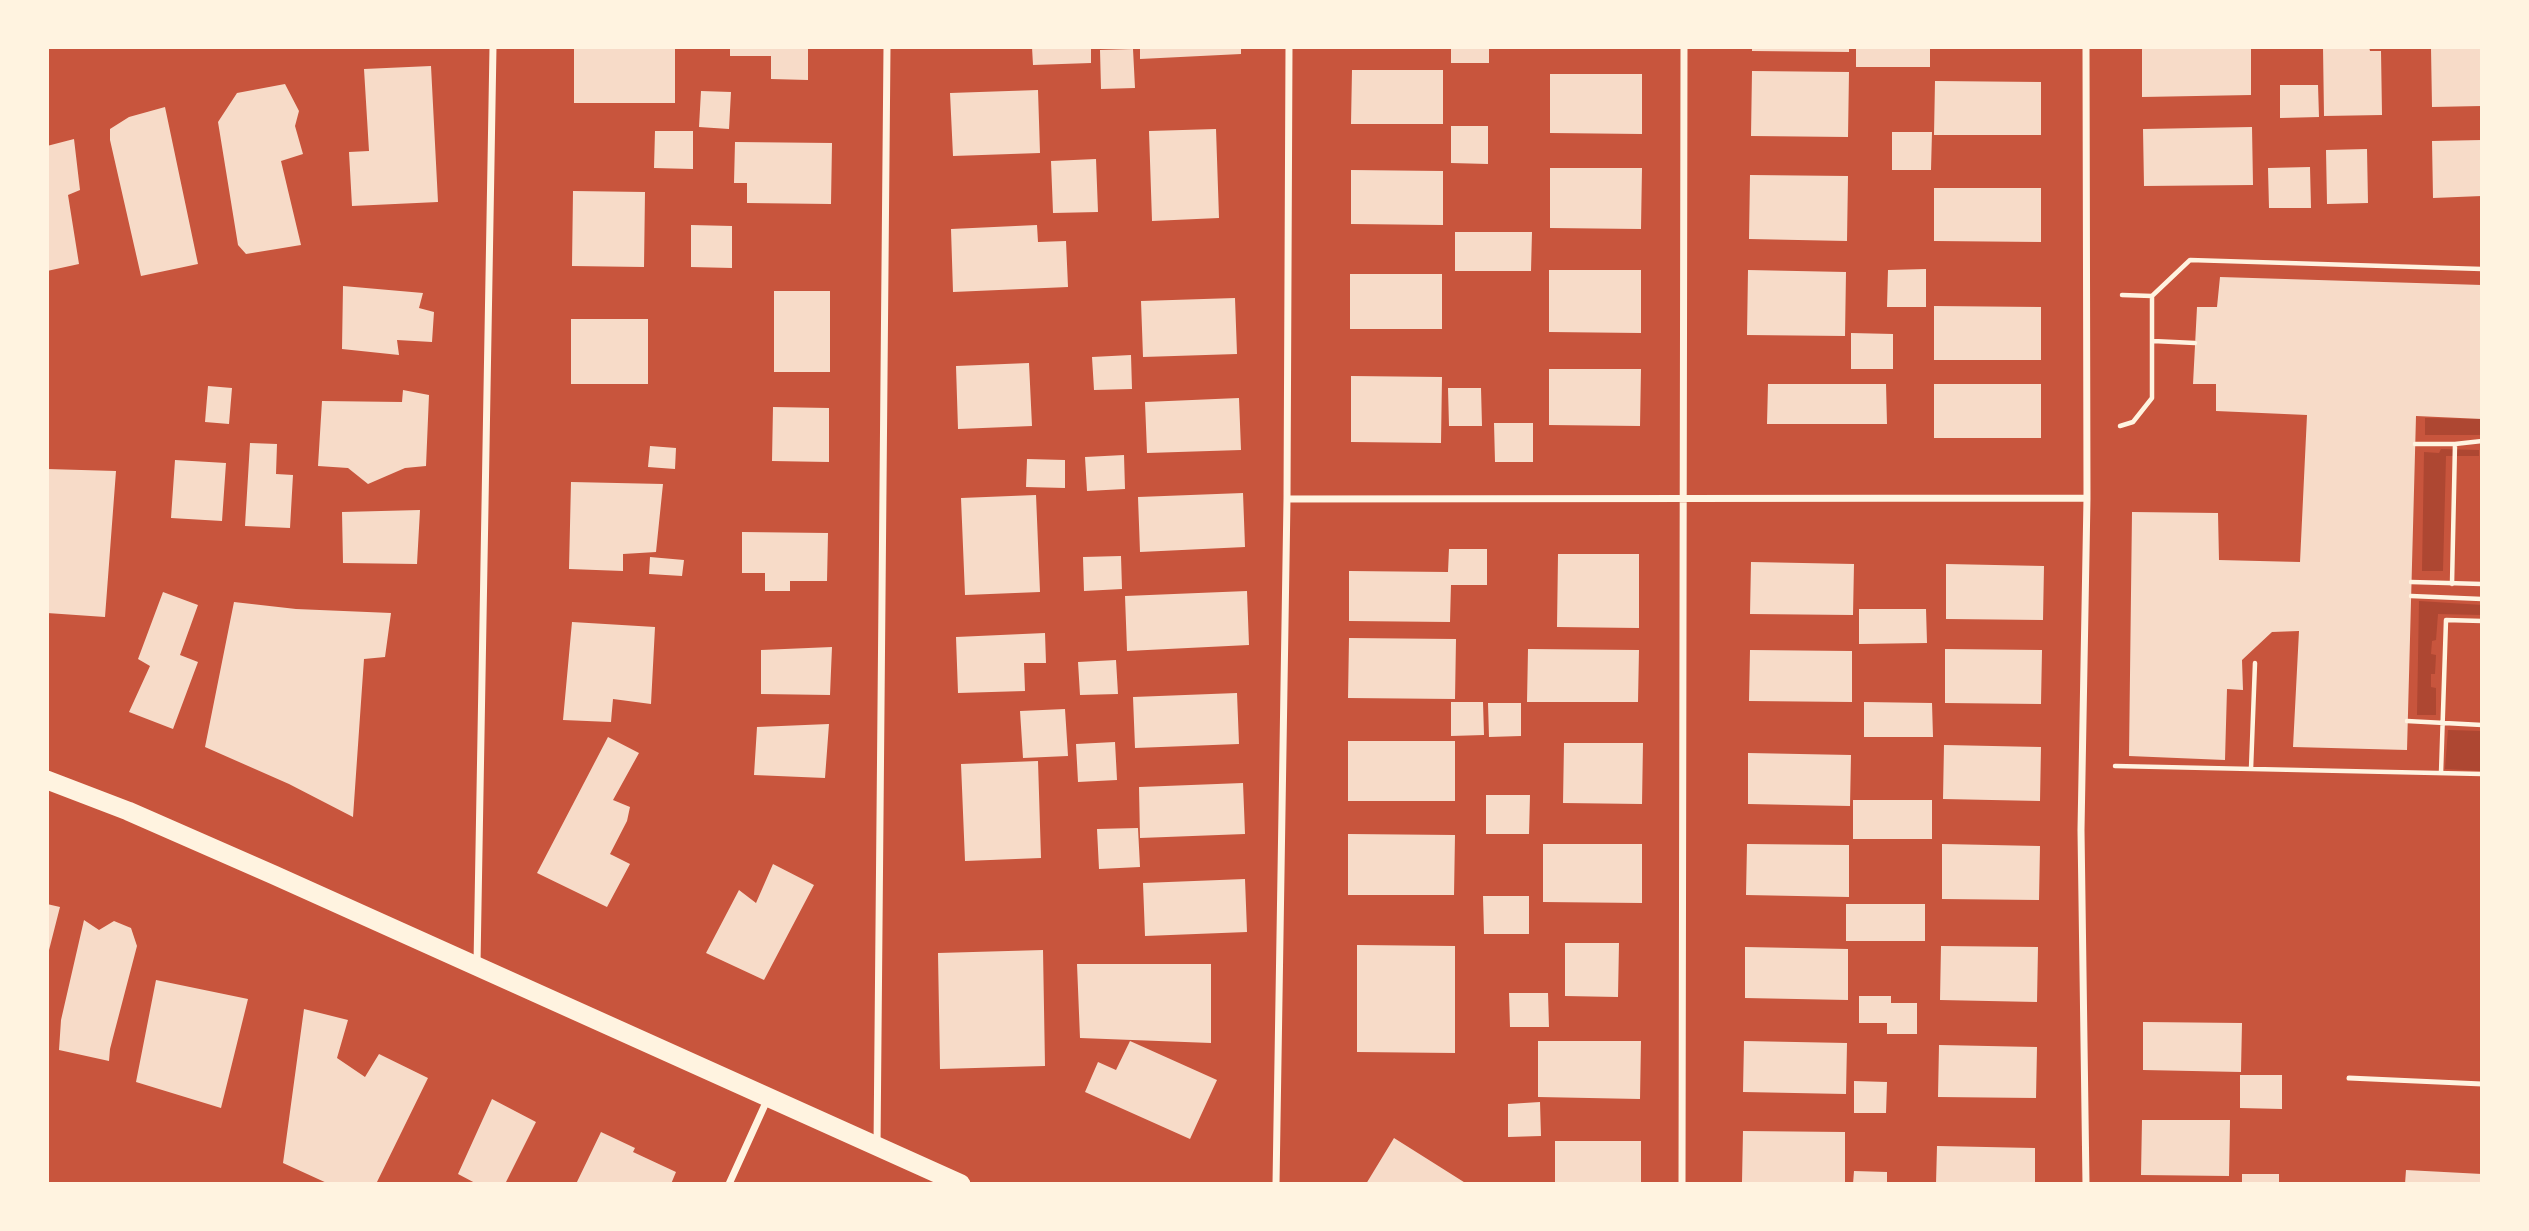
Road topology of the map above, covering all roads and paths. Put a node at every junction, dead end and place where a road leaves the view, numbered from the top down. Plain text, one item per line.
1 (493, 47) edge
2 (887, 47) edge
3 (1289, 47) edge
4 (1684, 47) edge
5 (2086, 47) edge
6 (2482, 269) edge
7 (2122, 295) dead end
8 (2152, 296) junction
9 (2152, 341) junction
10 (2195, 343) dead end
11 (2120, 426) dead end
12 (2482, 441) edge
13 (2415, 444) dead end
14 (2455, 444) junction
15 (1684, 498) junction
16 (2087, 498) junction
17 (1287, 499) junction
18 (2411, 582) dead end
19 (2452, 584) junction
20 (2482, 584) edge
21 (2411, 596) dead end
22 (2482, 599) edge
23 (2482, 621) edge
24 (2255, 663) dead end
25 (2407, 721) dead end
26 (2442, 723) junction
27 (2482, 725) edge
28 (2115, 766) dead end
29 (2251, 769) junction
30 (2441, 773) junction
31 (2482, 774) edge
32 (47, 780) edge
33 (477, 967) junction
34 (2349, 1078) dead end
35 (2482, 1084) edge
36 (769, 1097) junction
37 (877, 1145) junction
38 (729, 1184) edge
39 (961, 1184) edge
40 (1276, 1184) edge
41 (1682, 1184) edge
42 (2086, 1184) edge

1 - 33 street
2 - 37 street
3 - 17 street
4 - 15 street
5 - 16 street
6 - 8 path
7 - 8 path
8 - 9 path
9 - 10 path
9 - 11 path
12 - 14 path
13 - 14 path
14 - 19 path
15 - 16 street
15 - 17 street
15 - 41 street
16 - 42 street
17 - 40 street
18 - 19 path
19 - 20 path
21 - 22 path
23 - 26 path
24 - 29 path
25 - 26 path
26 - 27 path
26 - 30 path
28 - 29 path
29 - 30 path
30 - 31 path
32 - 33 highway
33 - 36 highway
34 - 35 lane
36 - 37 highway
36 - 38 street
37 - 39 highway

